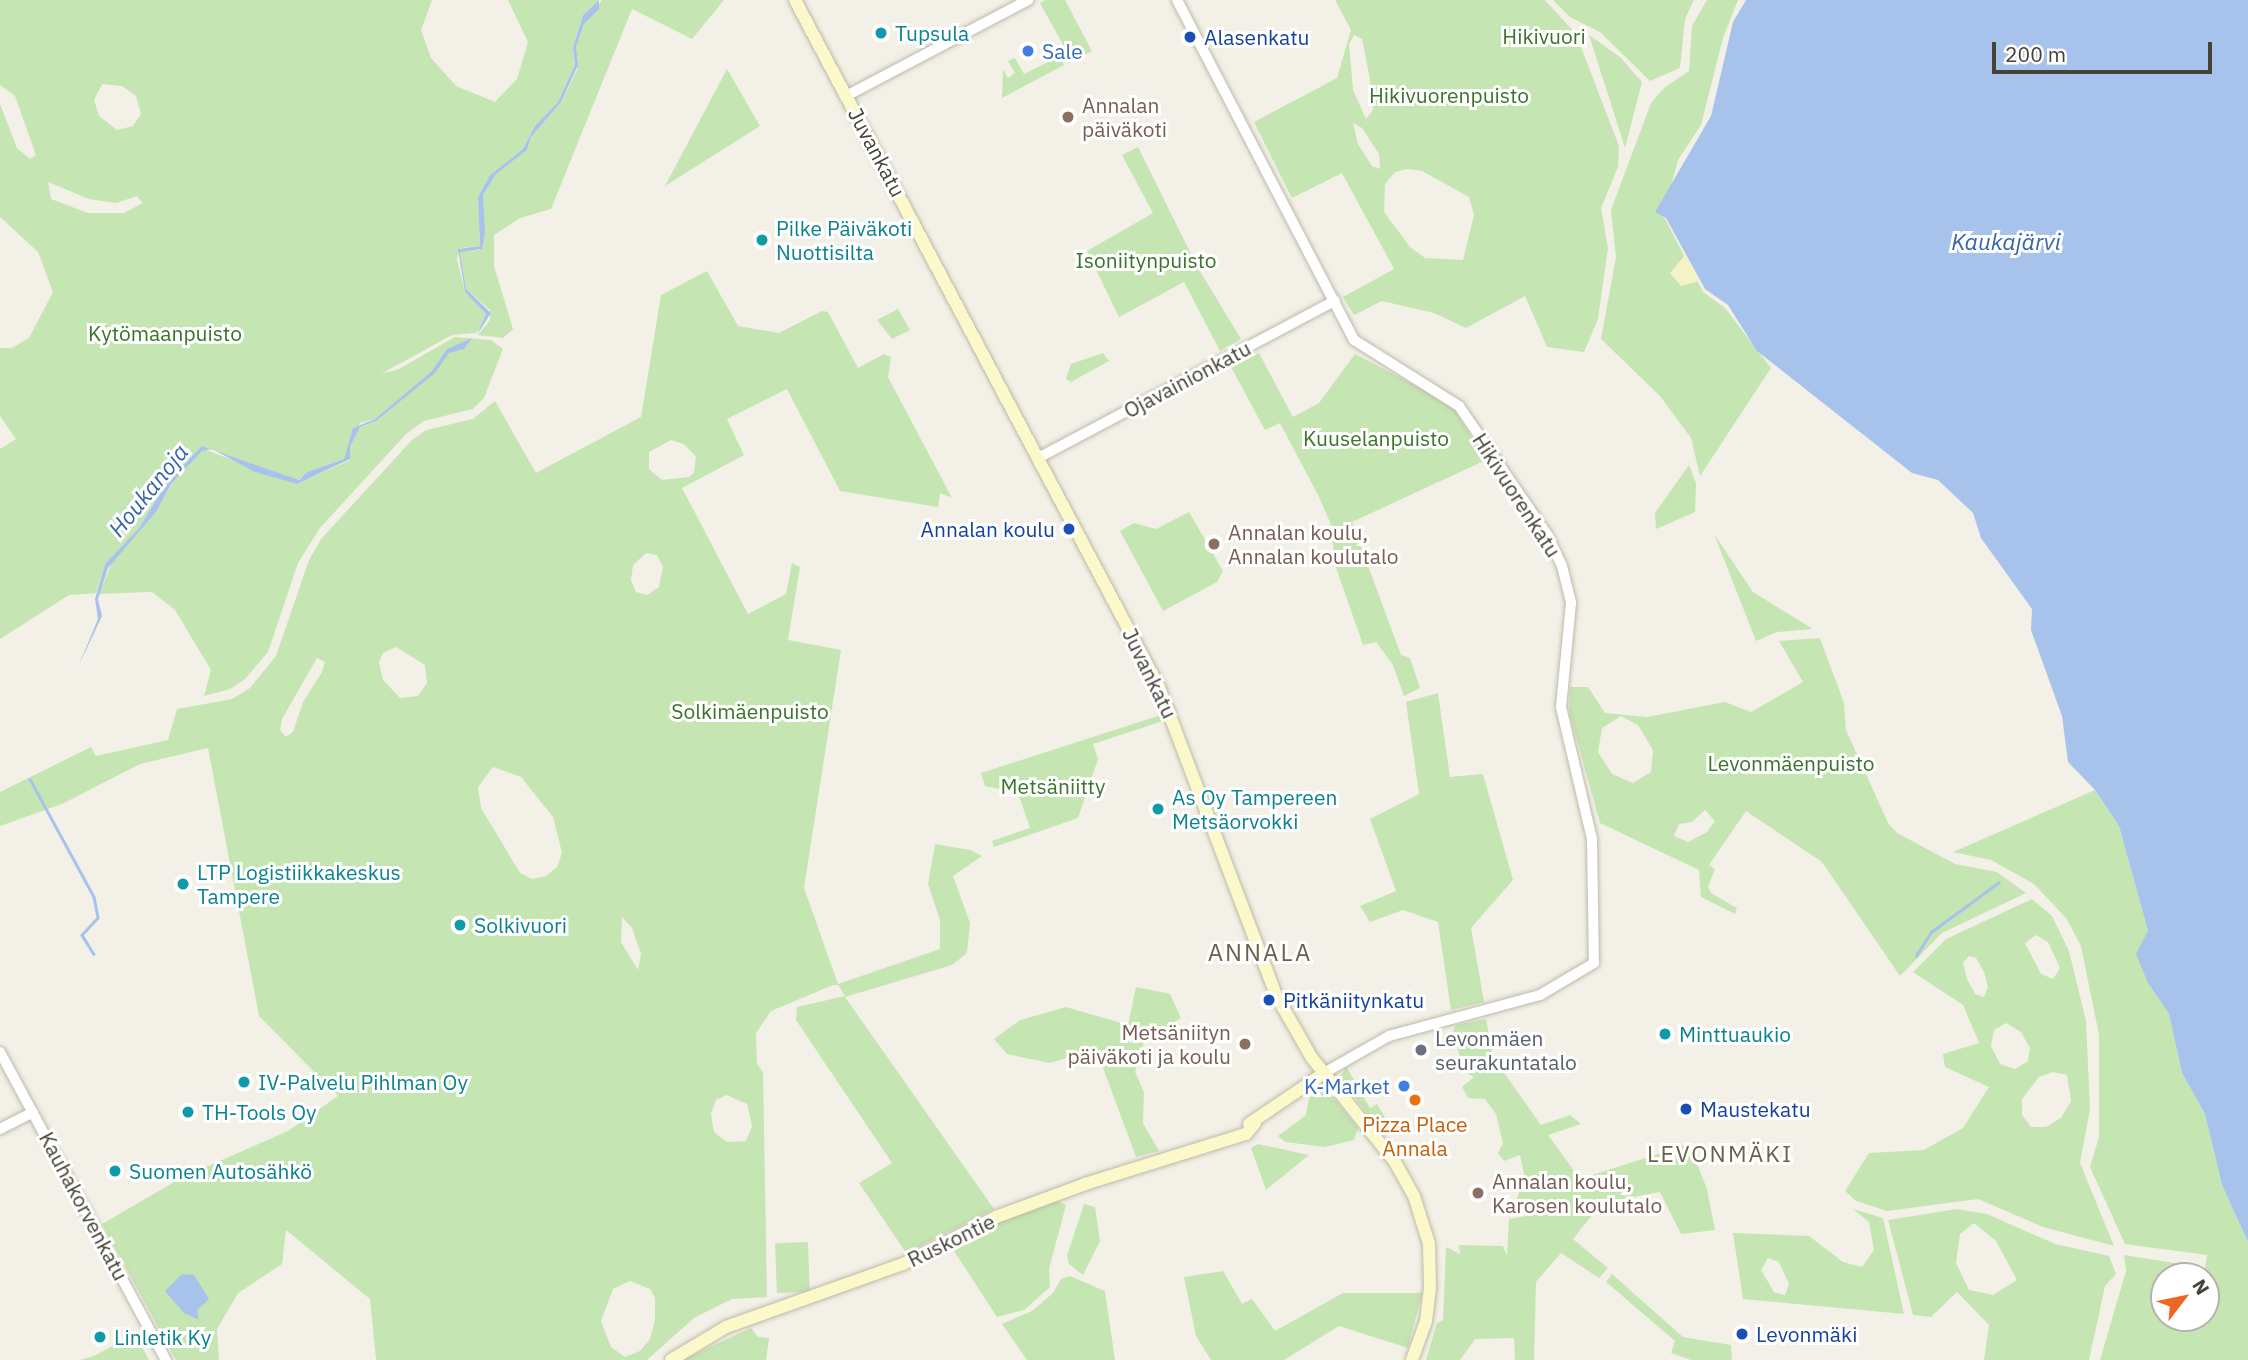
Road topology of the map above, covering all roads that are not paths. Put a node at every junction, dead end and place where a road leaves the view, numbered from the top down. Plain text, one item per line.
1 (795, 0) edge
2 (1028, 0) edge
3 (1177, 0) edge
4 (848, 95) junction
5 (1335, 301) junction
6 (1038, 458) junction
7 (0, 1052) edge
8 (1324, 1073) junction
9 (33, 1112) junction
10 (0, 1129) edge
11 (166, 1360) edge
12 (671, 1360) edge
13 (1412, 1360) edge

1 - 4 main road, Juvankatu
2 - 4 street
3 - 5 street, Hikivuorenkatu
4 - 6 main road, Juvankatu
5 - 6 street, Ojavainionkatu
5 - 8 street, Hikivuorenkatu
6 - 8 main road, Juvankatu
7 - 9 street, Kauhakorvenkatu
8 - 12 main road, Ruskontie
8 - 13 main road, Juvankatu
9 - 10 street
9 - 11 street, Kauhakorvenkatu

